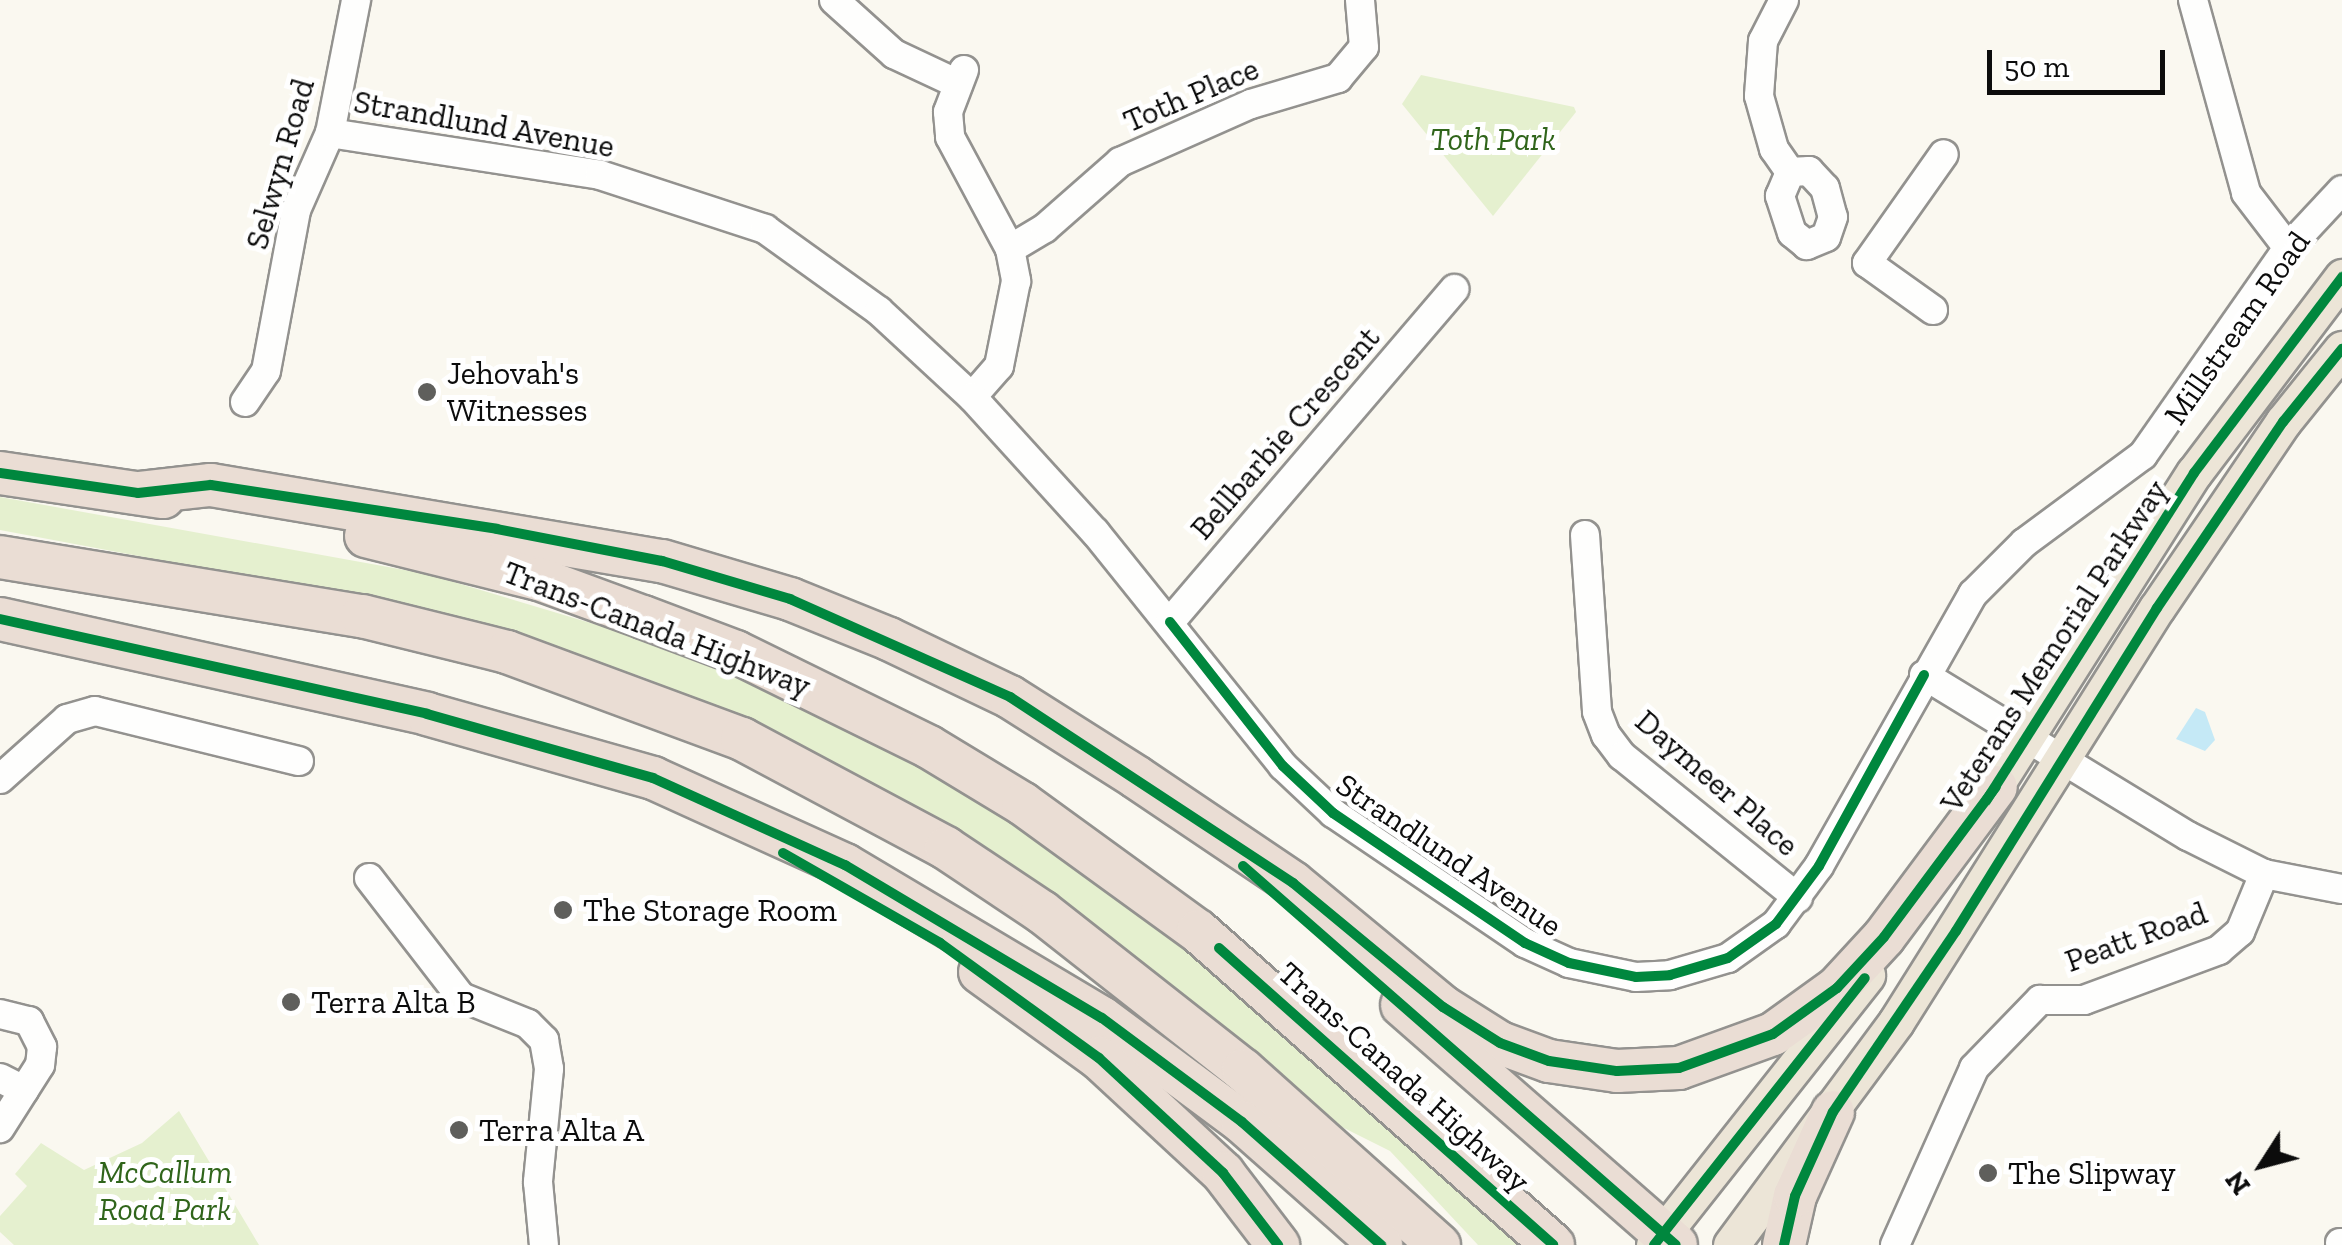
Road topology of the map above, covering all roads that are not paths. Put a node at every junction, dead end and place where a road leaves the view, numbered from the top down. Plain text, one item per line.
1 (356, 0) edge
2 (834, 0) edge
3 (1360, 0) edge
4 (1784, 0) edge
5 (2193, 0) edge
6 (330, 133) junction
7 (1944, 154) dead end
8 (1790, 172) junction
9 (2342, 190) edge
10 (1828, 235) junction
11 (1010, 248) junction
12 (2288, 248) junction
13 (1867, 263) junction
14 (2342, 277) edge
15 (1454, 289) dead end
16 (1933, 310) dead end
17 (2342, 349) edge
18 (972, 398) junction
19 (245, 402) dead end
20 (0, 472) edge
21 (138, 493) junction
22 (1585, 535) dead end
23 (0, 557) edge
24 (0, 619) edge
25 (1170, 622) junction
26 (1924, 675) junction
27 (2025, 738) junction
28 (531, 743) junction
29 (2062, 760) junction
30 (299, 762) dead end
31 (1136, 777) junction
32 (0, 779) edge
33 (1996, 787) junction
34 (2264, 874) junction
35 (369, 878) dead end
36 (2342, 889) edge
37 (1798, 898) junction
38 (0, 1014) edge
39 (12, 1084) edge
40 (1832, 1112) junction
41 (0, 1128) edge
42 (1665, 1241) edge
43 (544, 1245) edge
44 (1278, 1245) edge
45 (1381, 1245) edge
46 (1439, 1245) edge
47 (1554, 1245) edge
48 (1730, 1245) edge
49 (1784, 1245) edge
50 (1895, 1245) edge

1 - 6 street, Selwyn Road
2 - 11 street
3 - 11 street, Toth Place
4 - 8 street
5 - 12 street
6 - 18 street, Strandlund Avenue
6 - 19 street, Selwyn Road
7 - 13 street
8 - 10 street
8 - 10 street
9 - 12 street, Millstream Road
10 - 13 street
11 - 18 street
12 - 26 street, Millstream Road
13 - 16 street
14 - 27 main road, Veterans Memorial Parkway
15 - 25 street, Bellbarbie Crescent
17 - 29 main road, Veterans Memorial Parkway
18 - 25 street, Strandlund Avenue
20 - 21 highway, Trans-Canada Highway
21 - 31 highway
21 - 47 highway, Trans-Canada Highway
22 - 37 street, Daymeer Place
23 - 46 highway
24 - 28 highway
25 - 37 street, Strandlund Avenue
26 - 27 street
26 - 37 street, Strandlund Avenue
27 - 29 street
27 - 33 main road, Veterans Memorial Parkway
28 - 44 highway
28 - 45 highway
29 - 34 street, Peatt Road
29 - 40 main road, Veterans Memorial Parkway
30 - 32 street
31 - 33 highway
31 - 42 highway
33 - 42 main road, Veterans Memorial Parkway
34 - 36 street, Peatt Road
34 - 50 street, Peatt Road
35 - 43 street
38 - 39 street
39 - 41 street
40 - 48 main road, Veterans Memorial Parkway
40 - 49 highway

